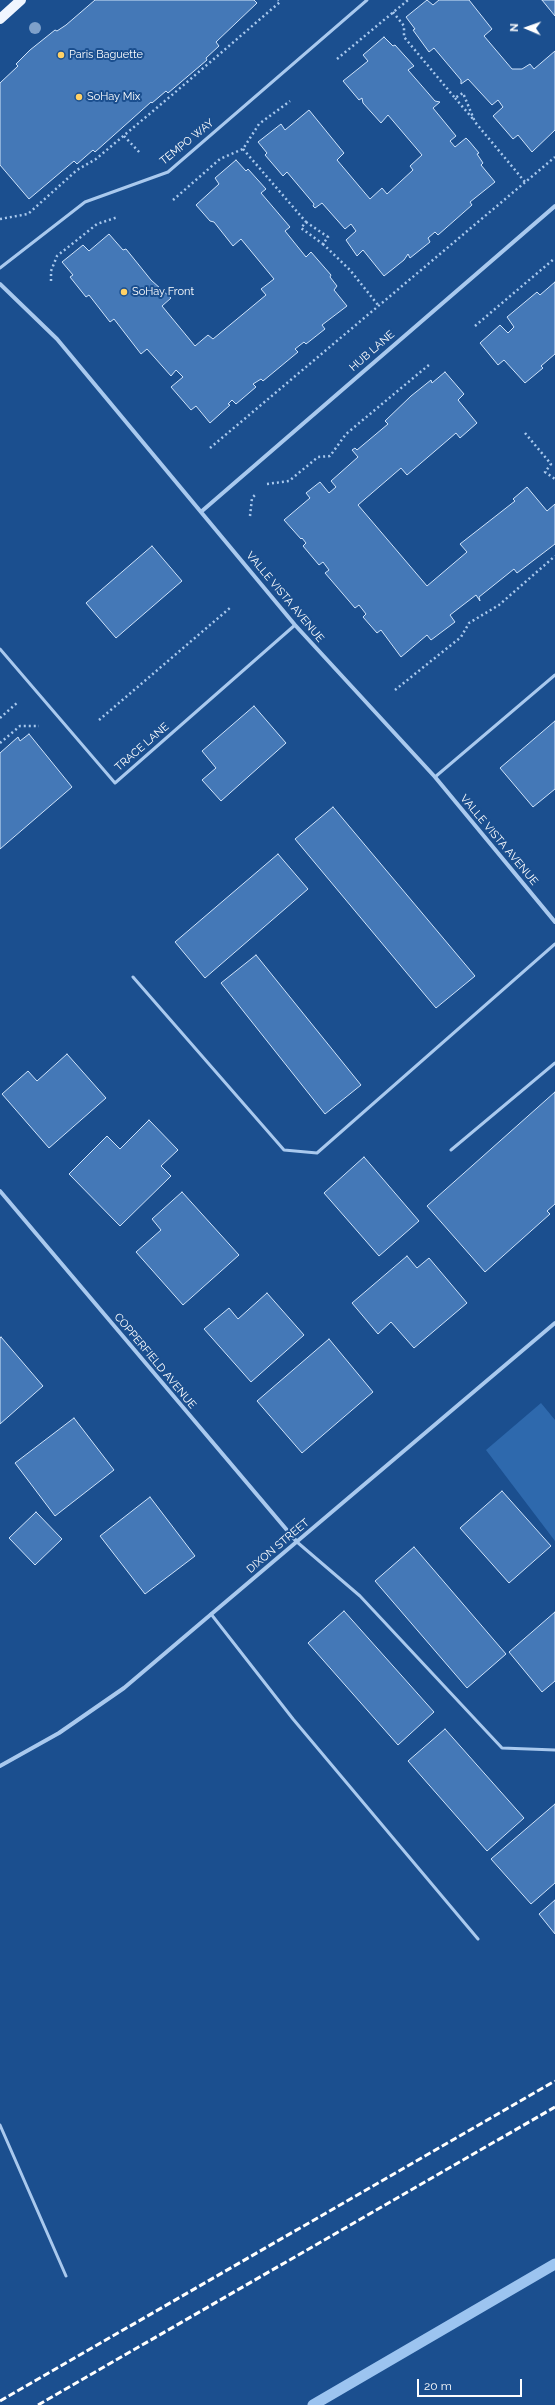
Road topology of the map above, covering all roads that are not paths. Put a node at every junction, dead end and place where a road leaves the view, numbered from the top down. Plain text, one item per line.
1 (21, 0) edge
2 (367, 0) edge
3 (0, 19) edge
4 (555, 206) edge
5 (0, 268) edge
6 (0, 284) edge
7 (202, 511) junction
8 (295, 625) junction
9 (0, 649) edge
10 (555, 675) edge
11 (435, 777) junction
12 (555, 922) edge
13 (555, 944) edge
14 (133, 977) dead end
15 (555, 1063) edge
16 (451, 1150) dead end
17 (0, 1191) edge
18 (555, 1323) edge
19 (296, 1542) junction
20 (211, 1614) junction
21 (555, 1750) edge
22 (0, 1766) edge
23 (478, 1939) dead end
24 (0, 2125) edge
25 (66, 2276) dead end

1 - 3 main road
2 - 5 lane, TEMPO WAY
4 - 7 street, HUB LANE
6 - 7 street, VALLE VISTA AVENUE
7 - 8 street, VALLE VISTA AVENUE
8 - 9 lane, TRACE LANE
8 - 11 street, VALLE VISTA AVENUE
10 - 11 lane
11 - 12 street, VALLE VISTA AVENUE
13 - 14 lane
15 - 16 lane
17 - 19 street, COPPERFIELD AVENUE
18 - 19 street, DIXON STREET
19 - 20 street, DIXON STREET
19 - 21 lane
20 - 22 street, DIXON STREET
20 - 23 lane
24 - 25 lane

